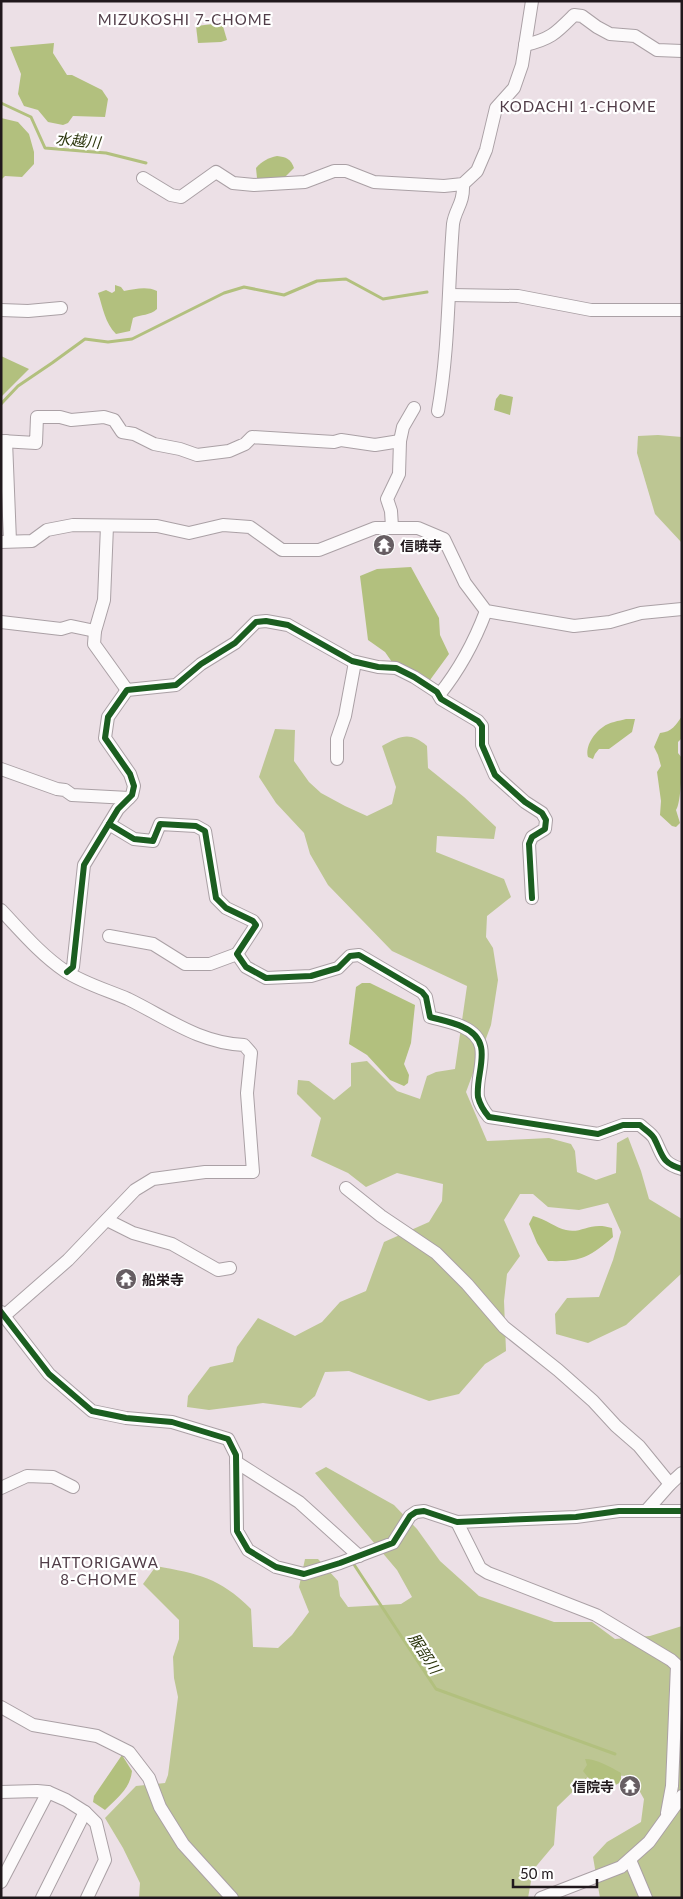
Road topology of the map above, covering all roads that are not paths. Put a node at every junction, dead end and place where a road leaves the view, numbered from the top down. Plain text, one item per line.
1 (532, 1) edge
2 (525, 45) junction
3 (682, 51) edge
4 (144, 178) dead end
5 (463, 184) junction
6 (450, 295) junction
7 (61, 308) dead end
8 (1, 310) edge
9 (682, 310) edge
10 (414, 408) dead end
11 (438, 411) dead end
12 (4, 441) edge
13 (400, 441) junction
14 (106, 526) junction
15 (392, 527) junction
16 (6, 541) edge
17 (682, 609) edge
18 (486, 611) junction
19 (1, 622) edge
20 (95, 630) junction
21 (355, 662) junction
22 (127, 690) junction
23 (438, 695) junction
24 (337, 759) dead end
25 (1, 769) edge
26 (129, 798) junction
27 (109, 824) junction
28 (532, 898) dead end
29 (1, 910) edge
30 (108, 936) dead end
31 (237, 954) junction
32 (67, 972) junction
33 (682, 1169) edge
34 (346, 1188) dead end
35 (107, 1220) junction
36 (230, 1268) dead end
37 (3, 1314) edge
38 (236, 1462) junction
39 (682, 1473) edge
40 (670, 1484) junction
41 (1, 1488) edge
42 (73, 1488) dead end
43 (647, 1510) junction
44 (682, 1511) edge
45 (457, 1522) junction
46 (359, 1556) junction
47 (679, 1668) edge
48 (1, 1707) edge
49 (1, 1792) edge
50 (48, 1792) junction
51 (682, 1796) edge
52 (85, 1812) junction
53 (666, 1818) junction
54 (630, 1860) junction
55 (1, 1882) edge
56 (42, 1898) edge
57 (87, 1898) edge
58 (232, 1898) edge
59 (541, 1898) edge
60 (646, 1898) edge

1 - 2 street
2 - 3 street
2 - 5 street
4 - 5 street
5 - 6 street
6 - 9 street
6 - 11 street
7 - 8 street
10 - 13 street
12 - 13 street
12 - 16 street
13 - 15 street
14 - 15 street
14 - 16 street
14 - 20 street
15 - 18 street
17 - 18 street
18 - 23 street
19 - 20 street
20 - 22 street
21 - 22 street
21 - 23 street
21 - 24 street
22 - 26 street
23 - 28 street
25 - 26 street
26 - 27 street
27 - 31 street
27 - 32 street
29 - 32 street
30 - 31 street
31 - 33 street
32 - 35 street
34 - 40 street
35 - 36 street
35 - 37 street
37 - 38 street
38 - 46 street
38 - 46 street
39 - 40 street
40 - 43 street
41 - 42 street
43 - 44 street
43 - 45 street
45 - 46 street
45 - 47 street
47 - 53 street
48 - 58 street
49 - 50 street
50 - 52 street
50 - 55 street
51 - 53 street
52 - 56 street
52 - 57 street
53 - 54 street
54 - 59 street
54 - 60 street

